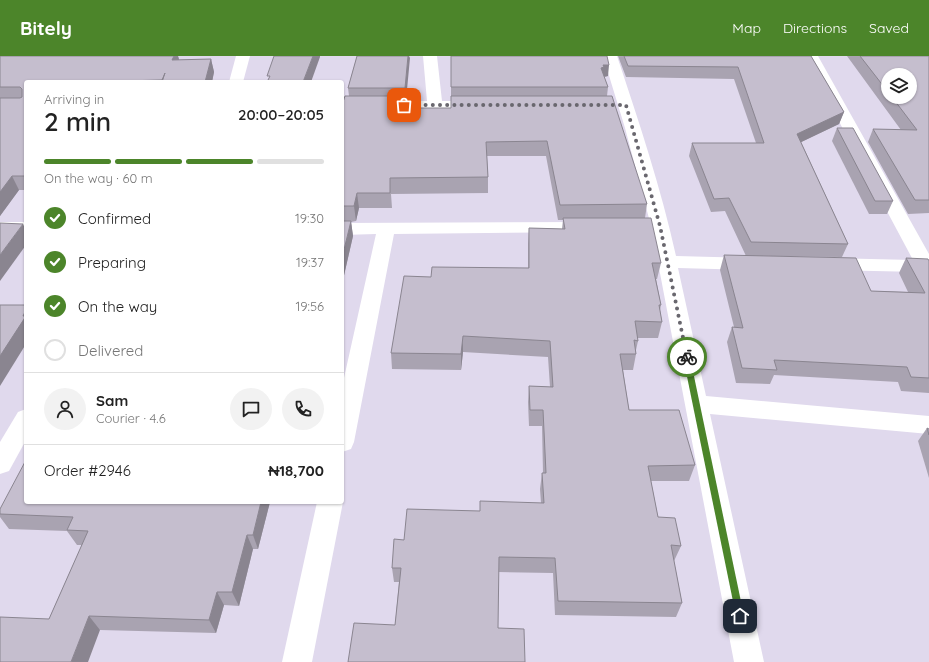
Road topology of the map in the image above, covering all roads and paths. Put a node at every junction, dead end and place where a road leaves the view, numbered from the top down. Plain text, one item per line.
1 (243, 56) edge
2 (430, 56) edge
3 (610, 56) edge
4 (810, 56) edge
5 (237, 80) edge
6 (435, 104) junction
7 (344, 105) edge
8 (499, 105) edge
9 (605, 227) edge
10 (0, 228) edge
11 (24, 228) edge
12 (344, 229) edge
13 (386, 229) junction
14 (667, 262) junction
15 (769, 264) edge
16 (808, 264) edge
17 (928, 268) edge
18 (696, 404) junction
19 (24, 422) edge
20 (929, 425) edge
21 (344, 432) edge
22 (0, 464) edge
23 (330, 504) edge
24 (297, 662) edge
25 (749, 662) edge

1 - 5 street
2 - 6 street
3 - 14 street
4 - 17 street
6 - 7 street
6 - 8 street
9 - 13 street
10 - 11 street
12 - 13 street
13 - 21 street
14 - 15 street
14 - 18 street
16 - 17 street
18 - 20 street
18 - 25 street
19 - 22 street
23 - 24 street

